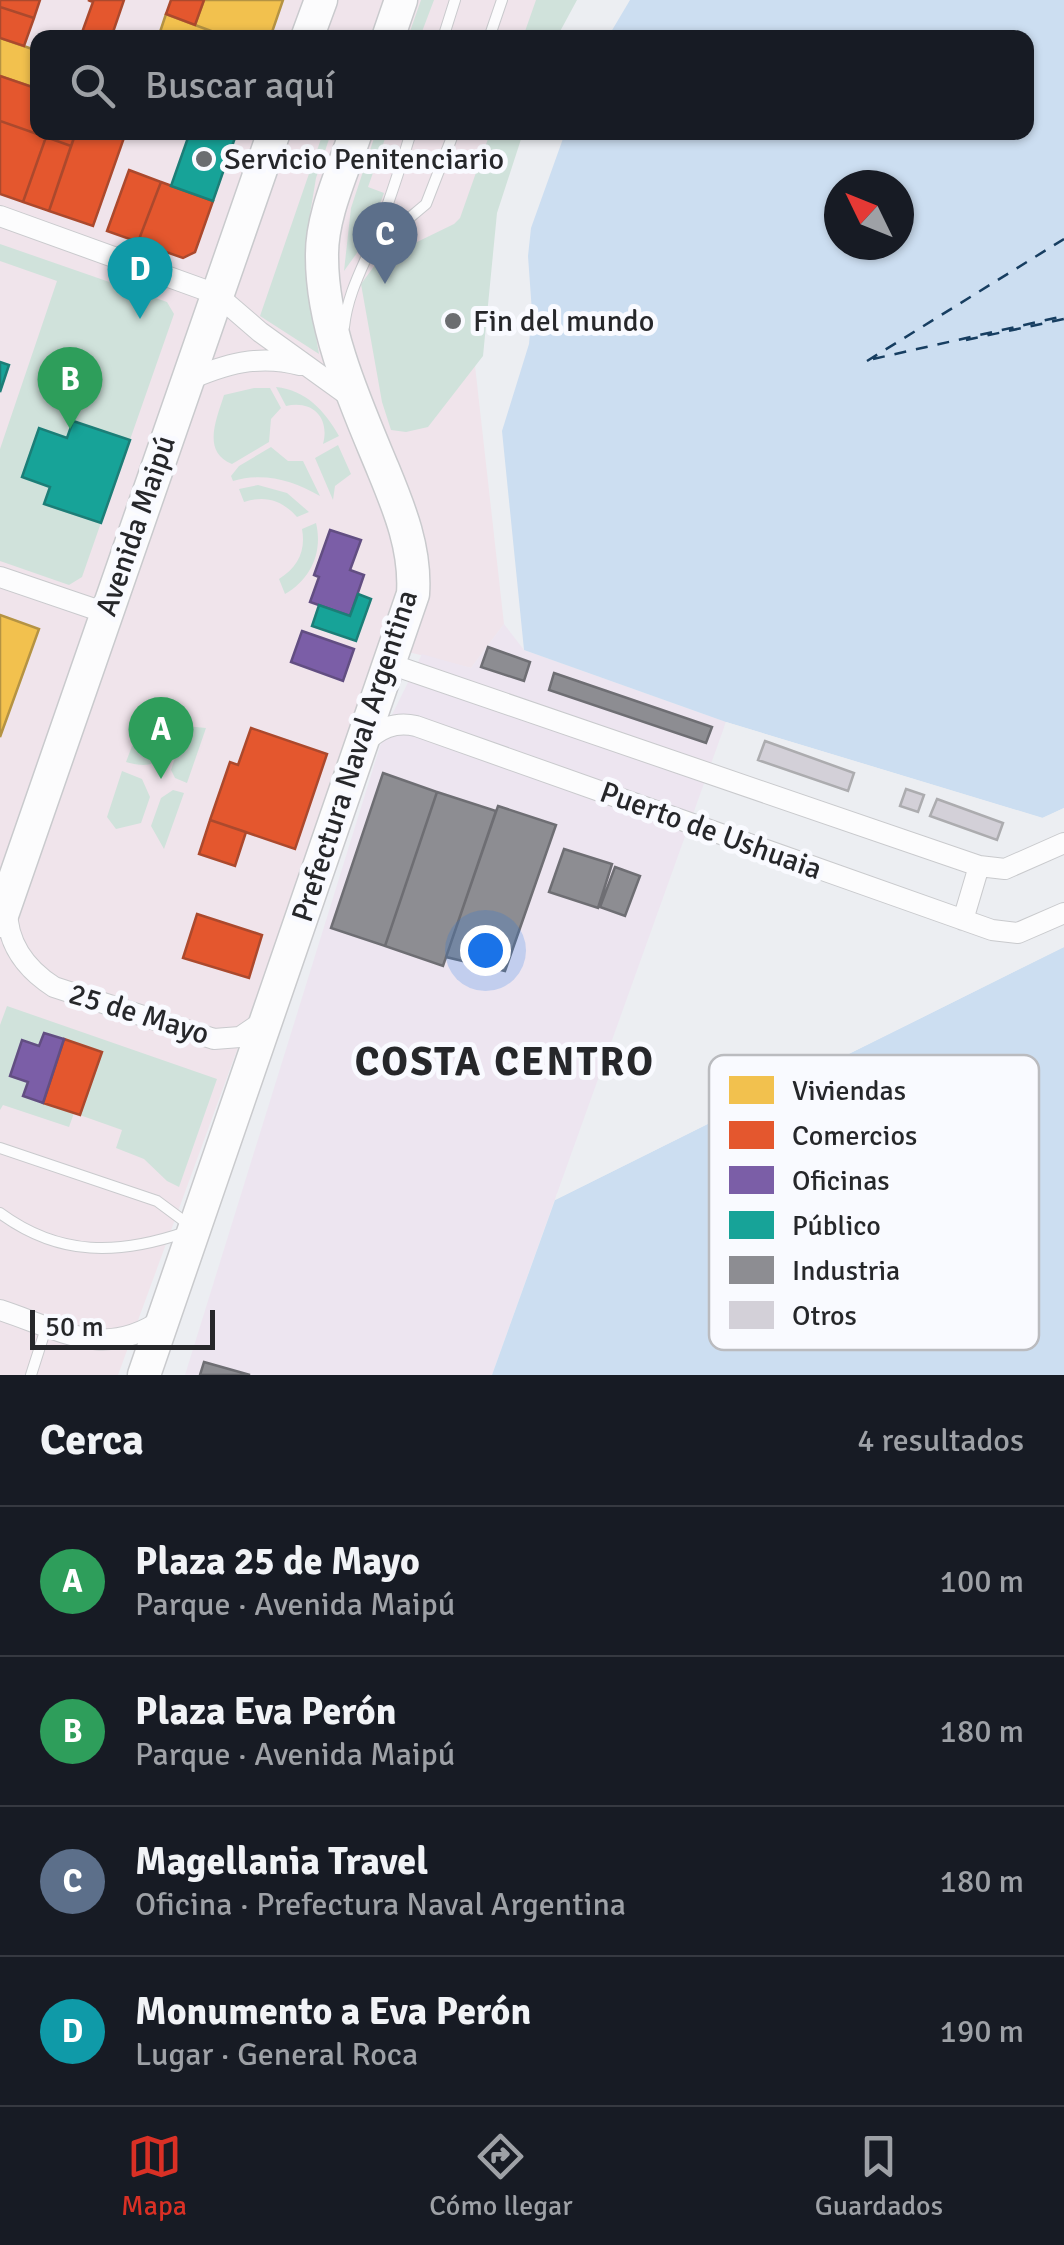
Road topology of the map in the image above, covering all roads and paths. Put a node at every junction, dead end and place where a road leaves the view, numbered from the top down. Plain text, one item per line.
1 (321, 0) edge
2 (401, 0) edge
3 (455, 0) edge
4 (502, 0) edge
5 (311, 30) edge
6 (391, 30) edge
7 (446, 30) edge
8 (491, 30) edge
9 (271, 140) edge
10 (353, 140) edge
11 (408, 140) edge
12 (451, 140) edge
13 (0, 216) edge
14 (370, 252) junction
15 (216, 294) junction
16 (342, 358) junction
17 (307, 367) junction
18 (186, 381) junction
19 (356, 400) junction
20 (0, 576) edge
21 (106, 613) junction
22 (390, 664) junction
23 (362, 745) junction
24 (1064, 843) edge
25 (979, 866) junction
26 (4, 909) edge
27 (1064, 912) edge
28 (963, 920) junction
29 (266, 1018) junction
30 (0, 1148) edge
31 (0, 1214) edge
32 (194, 1230) junction
33 (0, 1310) edge
34 (164, 1318) junction
35 (46, 1325) junction
36 (31, 1375) edge
37 (144, 1375) edge

1 - 5 main road
2 - 6 main road
3 - 7 lane
4 - 8 lane
9 - 15 main road, Avenida Maipú
10 - 16 main road, Prefectura Naval Argentina
11 - 14 lane
12 - 14 lane
13 - 15 street
14 - 16 lane
15 - 17 street
15 - 18 main road, Avenida Maipú
16 - 19 main road, Prefectura Naval Argentina
17 - 18 street
17 - 19 street
18 - 21 main road, Avenida Maipú
19 - 22 main road, Prefectura Naval Argentina
20 - 21 street
21 - 26 main road, Avenida Maipú
22 - 23 main road, Prefectura Naval Argentina
22 - 25 street, Puerto de Ushuaia
23 - 28 street, Puerto de Ushuaia
23 - 29 main road, Prefectura Naval Argentina
24 - 25 street, Puerto de Ushuaia
25 - 28 street
26 - 29 street, 25 de Mayo
27 - 28 street, Puerto de Ushuaia
29 - 32 main road, Prefectura Naval Argentina
30 - 32 lane
31 - 32 lane
32 - 34 main road, Prefectura Naval Argentina
33 - 35 street
34 - 35 street
34 - 37 main road, Prefectura Naval Argentina
35 - 36 lane

